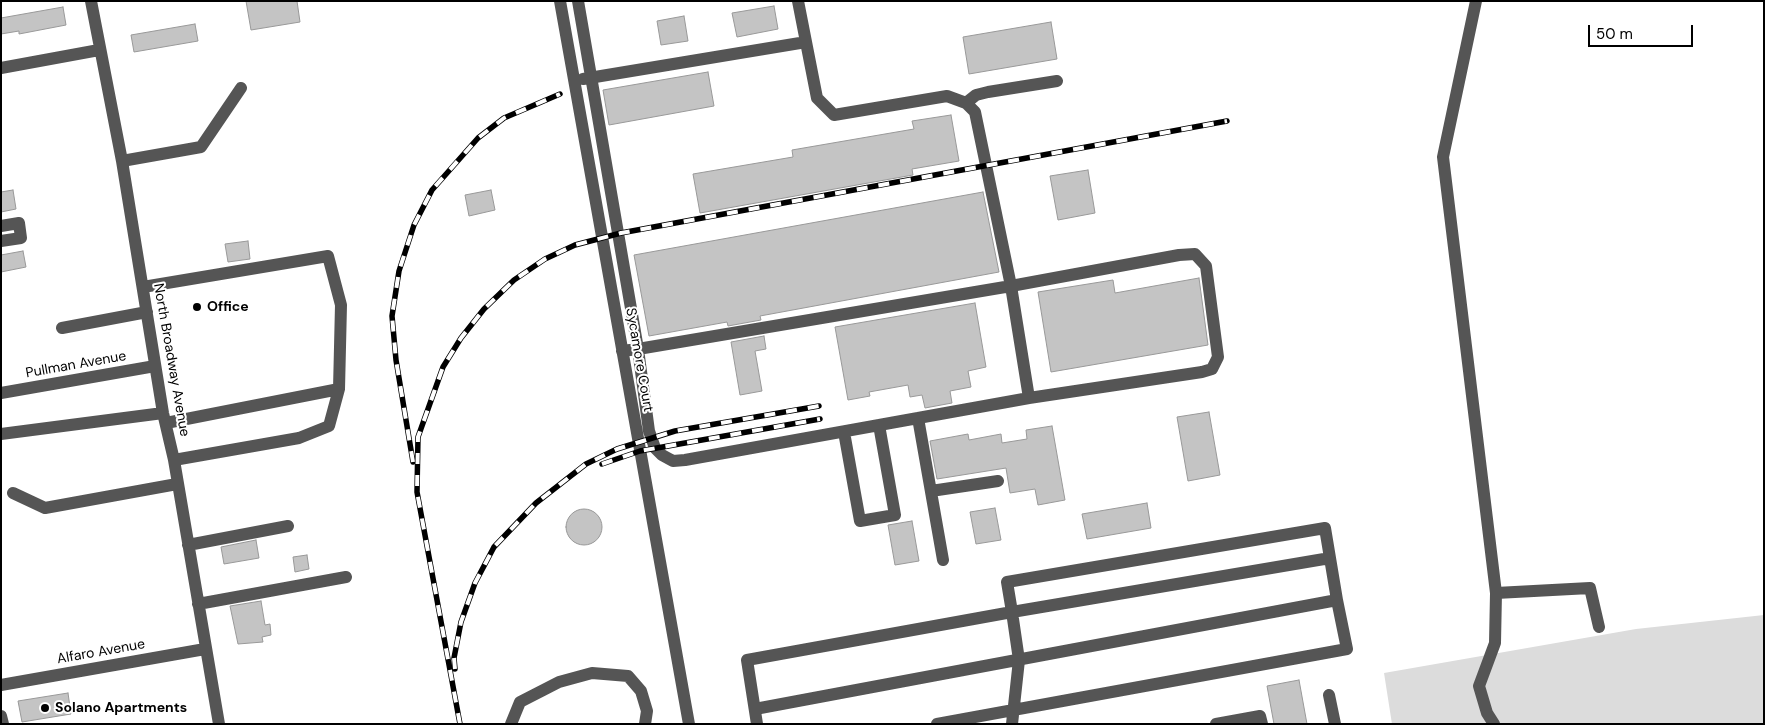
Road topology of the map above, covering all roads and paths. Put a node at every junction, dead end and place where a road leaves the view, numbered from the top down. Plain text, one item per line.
1 (91, 1) edge
2 (560, 1) edge
3 (578, 1) edge
4 (798, 1) edge
5 (1476, 1) edge
6 (806, 42) junction
7 (99, 50) junction
8 (1, 68) edge
9 (590, 78) junction
10 (575, 80) junction
11 (1057, 81) dead end
12 (241, 88) dead end
13 (966, 103) junction
14 (122, 160) junction
15 (1, 226) edge
16 (1, 241) edge
17 (1011, 286) junction
18 (143, 287) junction
19 (147, 312) junction
20 (62, 328) dead end
21 (638, 349) junction
22 (622, 351) junction
23 (155, 366) junction
24 (339, 389) junction
25 (1, 393) edge
26 (1028, 398) junction
27 (164, 418) junction
28 (918, 418) junction
29 (879, 425) junction
30 (844, 432) junction
31 (1, 434) edge
32 (174, 460) junction
33 (998, 481) dead end
34 (177, 484) junction
35 (931, 491) junction
36 (13, 493) dead end
37 (288, 526) dead end
38 (188, 545) junction
39 (1330, 558) junction
40 (943, 560) dead end
41 (346, 577) dead end
42 (1496, 593) junction
43 (1337, 600) junction
44 (198, 604) junction
45 (1012, 612) junction
46 (1600, 627) dead end
47 (205, 649) junction
48 (1019, 660) junction
49 (1, 685) edge
50 (1329, 695) dead end
51 (755, 709) junction
52 (1014, 710) junction
53 (1, 716) edge
54 (1261, 720) edge
55 (3, 724) edge
56 (219, 724) edge
57 (511, 724) edge
58 (645, 724) edge
59 (688, 724) edge
60 (758, 724) edge
61 (937, 724) edge
62 (1012, 724) edge
63 (1216, 724) edge
64 (1335, 724) edge
65 (1494, 724) edge

1 - 7 street, North Broadway Avenue
2 - 10 street, Sycamore Court
3 - 9 street
4 - 6 street
5 - 42 street
6 - 9 street
6 - 13 street
7 - 8 street
7 - 14 street, North Broadway Avenue
9 - 10 street
9 - 21 street
10 - 22 street, Sycamore Court
11 - 13 street
12 - 14 street
13 - 17 street
14 - 18 street, North Broadway Avenue
15 - 16 street
17 - 21 street
17 - 26 street
17 - 26 street
18 - 19 street, North Broadway Avenue
18 - 24 street
19 - 20 street
19 - 23 street, North Broadway Avenue
21 - 22 street
21 - 30 street
22 - 59 street, Sycamore Court
23 - 25 street, Pullman Avenue
23 - 27 street, North Broadway Avenue
24 - 27 street
24 - 32 street
26 - 28 street
27 - 31 street
27 - 32 street, North Broadway Avenue
28 - 29 street
28 - 35 street
29 - 30 street
29 - 30 street
32 - 34 street, North Broadway Avenue
33 - 35 street
34 - 36 street
34 - 38 street, North Broadway Avenue
35 - 40 street
37 - 38 street
38 - 44 street, North Broadway Avenue
39 - 43 street
39 - 45 street
39 - 45 street
41 - 44 street
42 - 46 street
42 - 65 street
43 - 48 street
43 - 52 street
44 - 47 street, North Broadway Avenue
45 - 48 street
45 - 51 street
47 - 49 street, Alfaro Avenue
47 - 56 street, North Broadway Avenue
48 - 51 street
48 - 52 street
50 - 64 street
51 - 60 street
52 - 61 street
52 - 62 street
53 - 55 street
54 - 63 street
57 - 58 street

